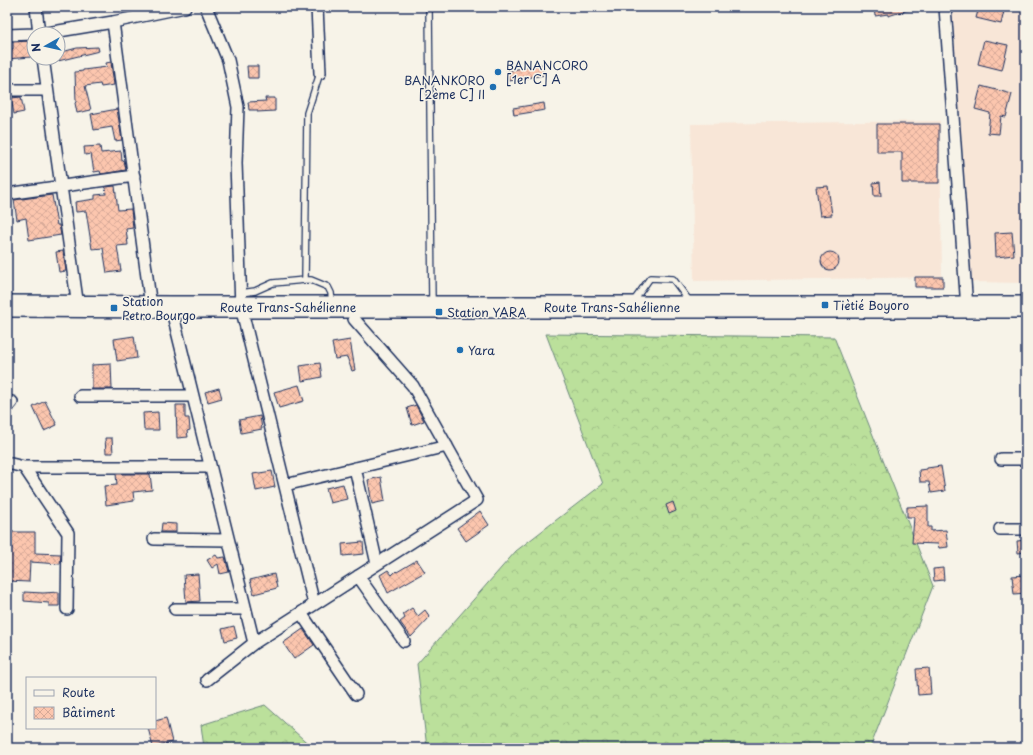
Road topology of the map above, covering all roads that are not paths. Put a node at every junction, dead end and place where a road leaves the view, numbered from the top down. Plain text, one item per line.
1 (36, 7) edge
2 (185, 7) edge
3 (206, 7) edge
4 (316, 7) edge
5 (429, 7) edge
6 (945, 7) edge
7 (141, 11) edge
8 (112, 22) junction
9 (39, 26) edge
10 (66, 30) edge
11 (7, 34) edge
12 (26, 34) edge
13 (44, 66) edge
14 (320, 73) joint
15 (7, 90) edge
16 (47, 90) junction
17 (134, 176) junction
18 (61, 186) junction
19 (7, 194) edge
20 (305, 280) junction
21 (241, 300) junction
22 (7, 306) edge
23 (78, 307) junction
24 (151, 307) junction
25 (171, 307) junction
26 (332, 307) junction
27 (354, 307) junction
28 (432, 307) junction
29 (630, 307) junction
30 (694, 307) junction
31 (966, 308) junction
32 (1026, 308) edge
33 (80, 396) dead end
34 (193, 396) junction
35 (447, 446) junction
36 (1001, 459) dead end
37 (1026, 459) edge
38 (7, 462) edge
39 (24, 467) junction
40 (210, 467) junction
41 (355, 468) junction
42 (285, 485) junction
43 (1000, 529) dead end
44 (1026, 529) edge
45 (154, 539) dead end
46 (228, 540) junction
47 (377, 564) junction
48 (358, 576) junction
49 (314, 604) junction
50 (67, 609) dead end
51 (174, 609) dead end
52 (245, 609) junction
53 (301, 613) junction
54 (404, 642) dead end
55 (254, 643) junction
56 (207, 680) dead end
57 (356, 694) dead end

1 - 9 street
2 - 7 street
3 - 21 street
4 - 14 street
5 - 28 lane
6 - 31 street
7 - 8 street
8 - 10 street
8 - 17 street
11 - 12 street
13 - 16 street
14 - 20 lane
15 - 16 street
16 - 18 street
17 - 18 street
17 - 24 street
18 - 19 street
18 - 23 street
20 - 21 lane
20 - 26 lane
21 - 25 highway, Route Trans-Sahélienne
21 - 26 highway, Route Trans-Sahélienne
21 - 42 street
22 - 23 highway, Route Trans-Sahélienne
23 - 24 highway, Route Trans-Sahélienne
24 - 25 highway, Route Trans-Sahélienne
25 - 34 street
26 - 27 highway, Route Trans-Sahélienne
27 - 28 highway, Route Trans-Sahélienne
27 - 35 street
28 - 29 highway, Route Trans-Sahélienne
29 - 30 highway, Route Trans-Sahélienne
29 - 30 lane
30 - 31 highway, Route Trans-Sahélienne
31 - 32 highway, Route Trans-Sahélienne
33 - 34 street
34 - 40 street
35 - 41 street
35 - 47 street
36 - 37 street
38 - 39 street
39 - 40 street
39 - 50 street
40 - 46 street
41 - 42 street
41 - 47 street
42 - 49 street
43 - 44 street
45 - 46 street
46 - 52 street
47 - 48 street
48 - 49 street
48 - 54 street
49 - 53 street
51 - 52 street
52 - 55 street
53 - 55 street
53 - 57 street
55 - 56 street

